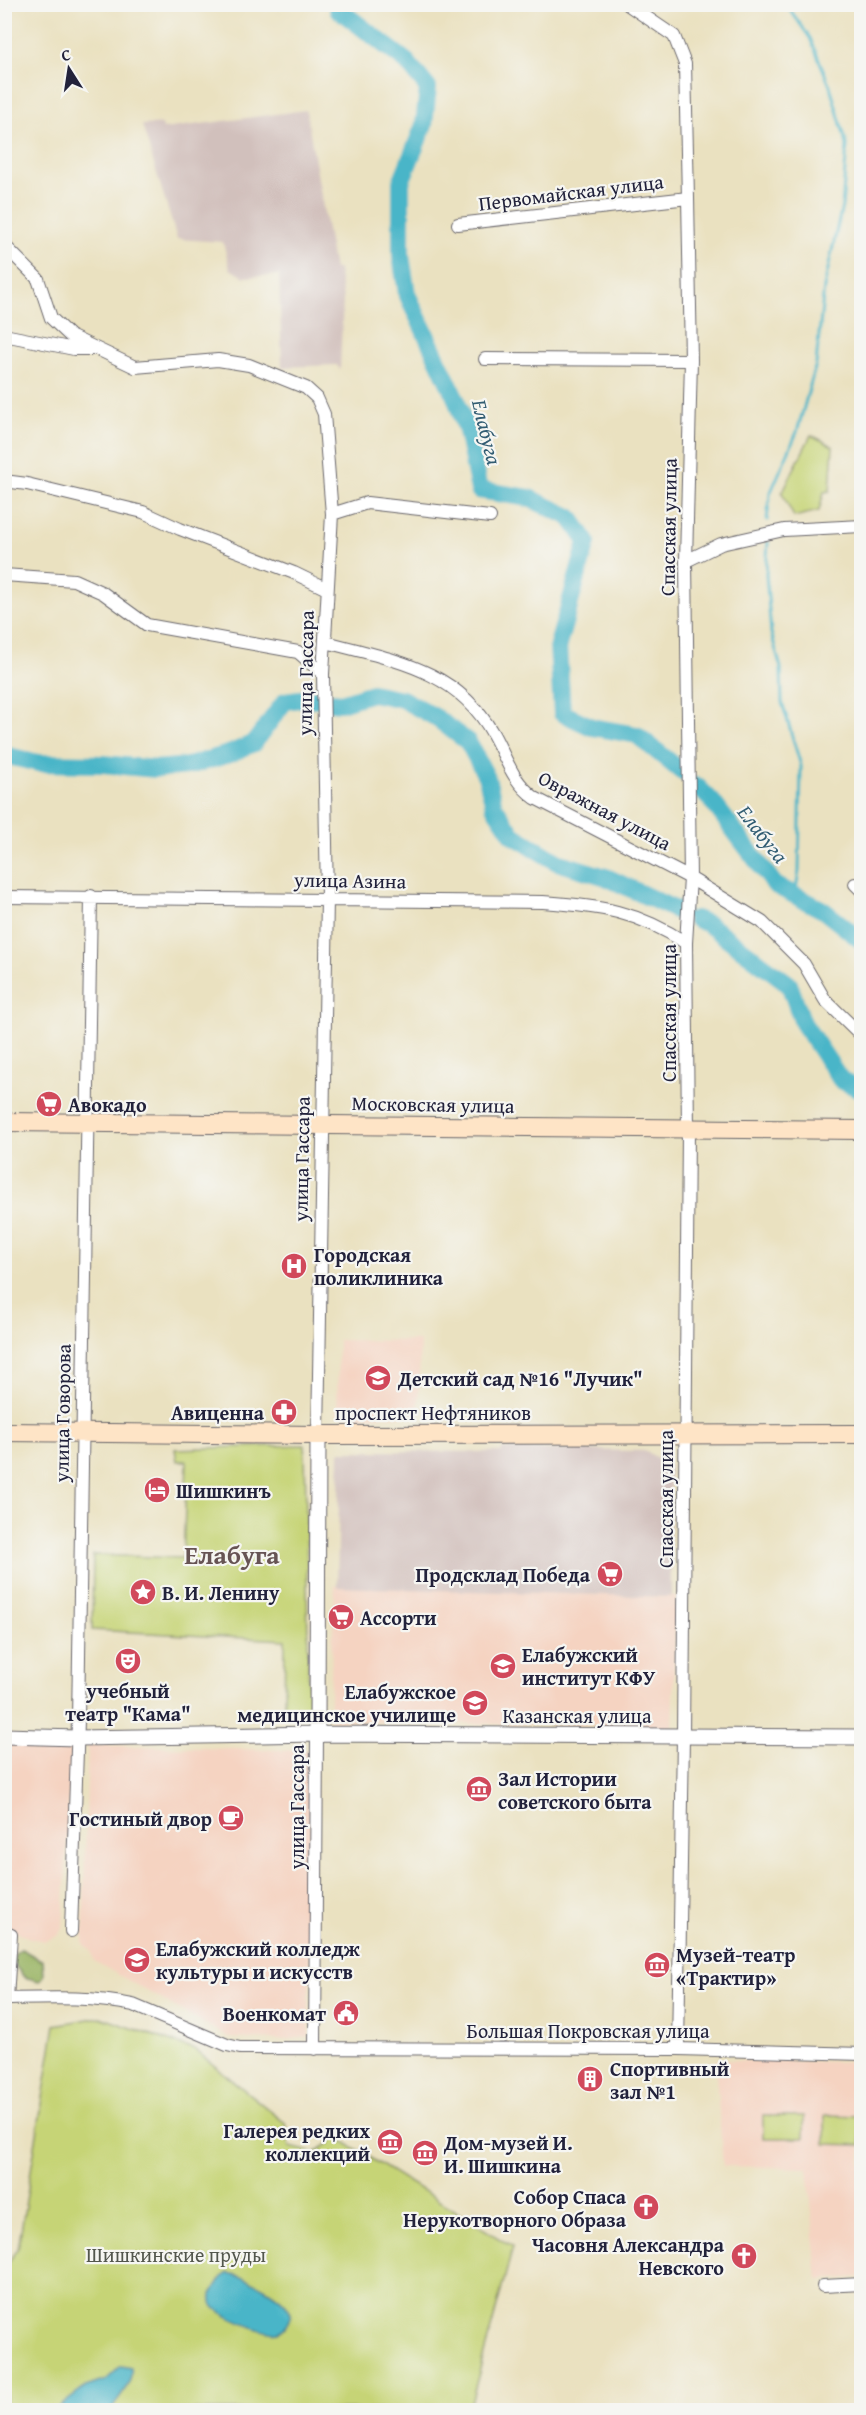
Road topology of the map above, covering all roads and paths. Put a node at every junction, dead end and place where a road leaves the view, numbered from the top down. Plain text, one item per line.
1 (627, 4) edge
2 (688, 198) junction
3 (458, 224) dead end
4 (4, 245) edge
5 (4, 335) edge
6 (100, 349) junction
7 (485, 359) dead end
8 (691, 360) junction
9 (4, 481) edge
10 (332, 514) junction
11 (490, 517) dead end
12 (861, 526) edge
13 (686, 561) junction
14 (4, 574) edge
15 (327, 589) junction
16 (326, 642) junction
17 (323, 674) junction
18 (690, 878) junction
19 (91, 896) junction
20 (4, 897) edge
21 (327, 899) junction
22 (686, 943) junction
23 (861, 1036) edge
24 (4, 1122) edge
25 (86, 1123) junction
26 (322, 1125) junction
27 (688, 1130) junction
28 (861, 1130) edge
29 (4, 1432) edge
30 (82, 1432) junction
31 (684, 1433) junction
32 (861, 1434) edge
33 (318, 1435) junction
34 (317, 1734) junction
35 (4, 1736) edge
36 (683, 1737) junction
37 (861, 1737) edge
38 (77, 1738) junction
39 (71, 1931) dead end
40 (4, 1932) edge
41 (6, 1999) edge
42 (315, 2049) junction
43 (678, 2049) junction
44 (861, 2054) edge
45 (861, 2284) edge
46 (823, 2286) dead end

1 - 2 street, Спасская улица
2 - 3 street, Первомайская улица
2 - 8 street, Спасская улица
4 - 6 street
5 - 6 street
6 - 10 street, улица Гассара
7 - 8 street
8 - 13 street, Спасская улица
9 - 15 street
10 - 11 street
10 - 15 street, улица Гассара
12 - 13 street
13 - 18 street, Спасская улица
14 - 17 street
15 - 16 street, улица Гассара
16 - 17 street, улица Гассара
16 - 18 street, Овражная улица
17 - 21 street, улица Гассара
18 - 22 street, Спасская улица
18 - 23 street, Овражная улица
19 - 20 street, улица Азина
19 - 21 street, улица Азина
19 - 25 street, улица Говорова
21 - 22 street, улица Азина
21 - 26 street, улица Гассара
22 - 27 street, Спасская улица
24 - 25 main road, Московская улица
25 - 26 main road, Московская улица
25 - 30 street, улица Говорова
26 - 27 main road, Московская улица
26 - 33 street, улица Гассара
27 - 28 main road, Московская улица
27 - 31 street, Спасская улица
29 - 30 main road, проспект Нефтяников
30 - 33 main road, проспект Нефтяников
30 - 38 street, улица Говорова
31 - 32 main road, проспект Нефтяников
31 - 33 main road, проспект Нефтяников
31 - 36 street, Спасская улица
33 - 34 street, улица Гассара
34 - 36 street, Казанская улица
34 - 38 street, Казанская улица
34 - 42 street, улица Гассара
35 - 38 street, Казанская улица
36 - 37 street, Казанская улица
36 - 43 street, Спасская улица
38 - 39 street, улица Говорова
40 - 41 street
41 - 42 street, Большая Покровская улица
42 - 43 street, Большая Покровская улица
43 - 44 street, Большая Покровская улица
45 - 46 street

